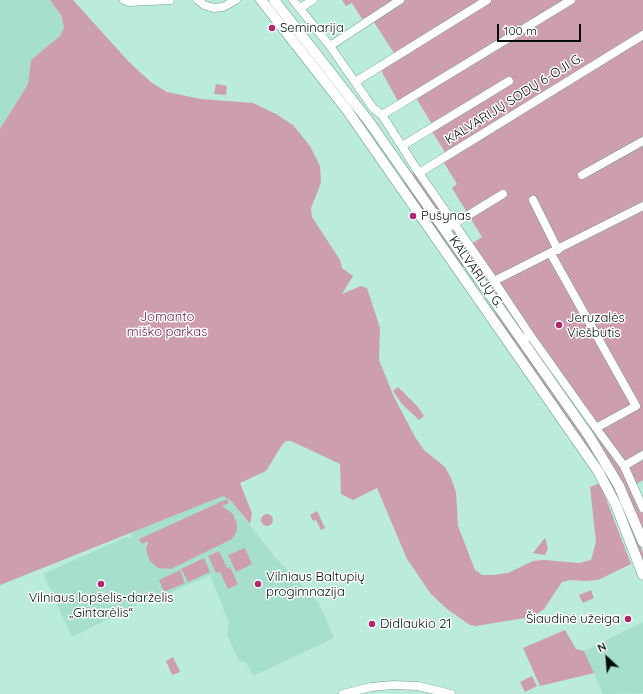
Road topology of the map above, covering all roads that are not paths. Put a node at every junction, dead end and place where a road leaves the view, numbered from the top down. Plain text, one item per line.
1 (124, 0) edge
2 (170, 0) edge
3 (198, 0) edge
4 (236, 0) edge
5 (261, 0) edge
6 (274, 0) edge
7 (293, 0) edge
8 (313, 0) edge
9 (400, 0) edge
10 (486, 0) edge
11 (571, 0) edge
12 (300, 8) junction
13 (643, 35) edge
14 (330, 46) junction
15 (509, 81) dead end
16 (356, 82) junction
17 (382, 115) junction
18 (643, 140) edge
19 (402, 146) junction
20 (419, 173) junction
21 (582, 175) dead end
22 (503, 194) dead end
23 (533, 200) dead end
24 (643, 206) edge
25 (449, 227) junction
26 (555, 252) junction
27 (469, 265) junction
28 (460, 271) junction
29 (494, 281) junction
30 (526, 337) junction
31 (596, 428) junction
32 (643, 455) edge
33 (608, 465) junction
34 (624, 466) junction
35 (598, 471) junction
36 (643, 508) edge
37 (643, 541) edge
38 (643, 575) edge
39 (343, 694) edge
40 (451, 694) edge

1 - 2 street
3 - 4 street
5 - 28 main road, KALVARIJŲ G.
6 - 25 main road, KALVARIJŲ G.
7 - 12 street
8 - 12 street
9 - 14 street
10 - 16 street
11 - 17 street
12 - 14 street
13 - 20 street, KALVARIJŲ SODŲ 6-OJI G.
14 - 16 street
15 - 19 street
16 - 17 street
17 - 19 street
18 - 21 street
19 - 20 street
20 - 25 street
22 - 25 street
23 - 26 street
24 - 26 street
25 - 27 main road, KALVARIJŲ G.
25 - 29 street
26 - 29 street
26 - 31 street
27 - 28 main road
27 - 30 main road, KALVARIJŲ G.
28 - 35 main road, KALVARIJŲ G.
29 - 30 street
30 - 31 street
30 - 33 main road, KALVARIJŲ G.
31 - 34 street
32 - 34 street
33 - 35 main road
33 - 37 main road, KALVARIJŲ G.
34 - 36 street
35 - 38 main road, KALVARIJŲ G.
39 - 40 street

